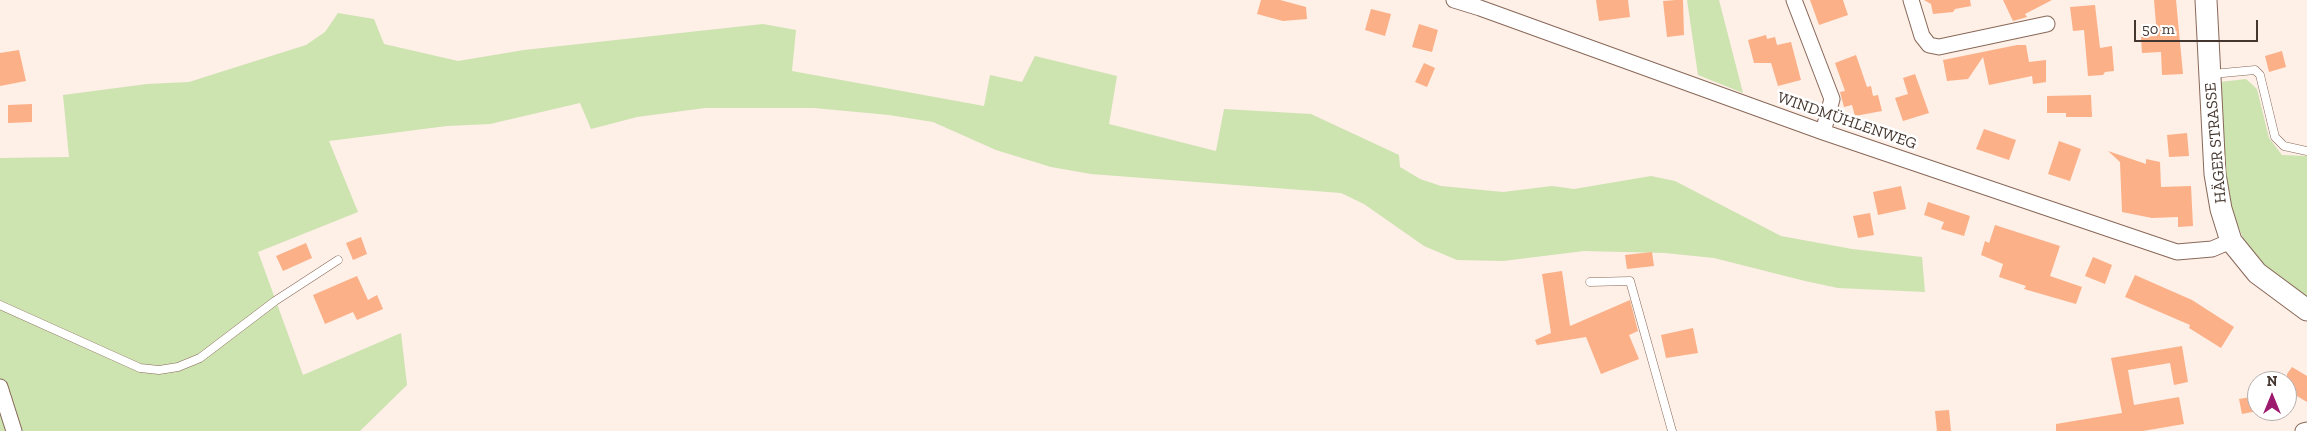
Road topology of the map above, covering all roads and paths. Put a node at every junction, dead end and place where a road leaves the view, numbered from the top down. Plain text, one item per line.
1 (1454, 0) edge
2 (1794, 0) edge
3 (1911, 0) edge
4 (2206, 0) edge
5 (2047, 24) dead end
6 (2210, 74) junction
7 (1823, 132) junction
8 (2307, 151) edge
9 (2231, 241) junction
10 (338, 260) dead end
11 (1590, 282) dead end
12 (0, 305) edge
13 (2307, 310) edge
14 (0, 386) edge
15 (2307, 430) edge
16 (14, 431) edge
17 (1672, 431) edge
18 (2303, 431) edge

1 - 7 street, WINDMÜHLENWEG
2 - 7 street
3 - 5 street
4 - 6 main road, HÄGER STRASSE
6 - 8 lane
6 - 9 main road, HÄGER STRASSE
7 - 9 street, WINDMÜHLENWEG
9 - 13 main road, HÄGER STRASSE
10 - 12 lane
11 - 17 lane
14 - 16 street
15 - 18 street

